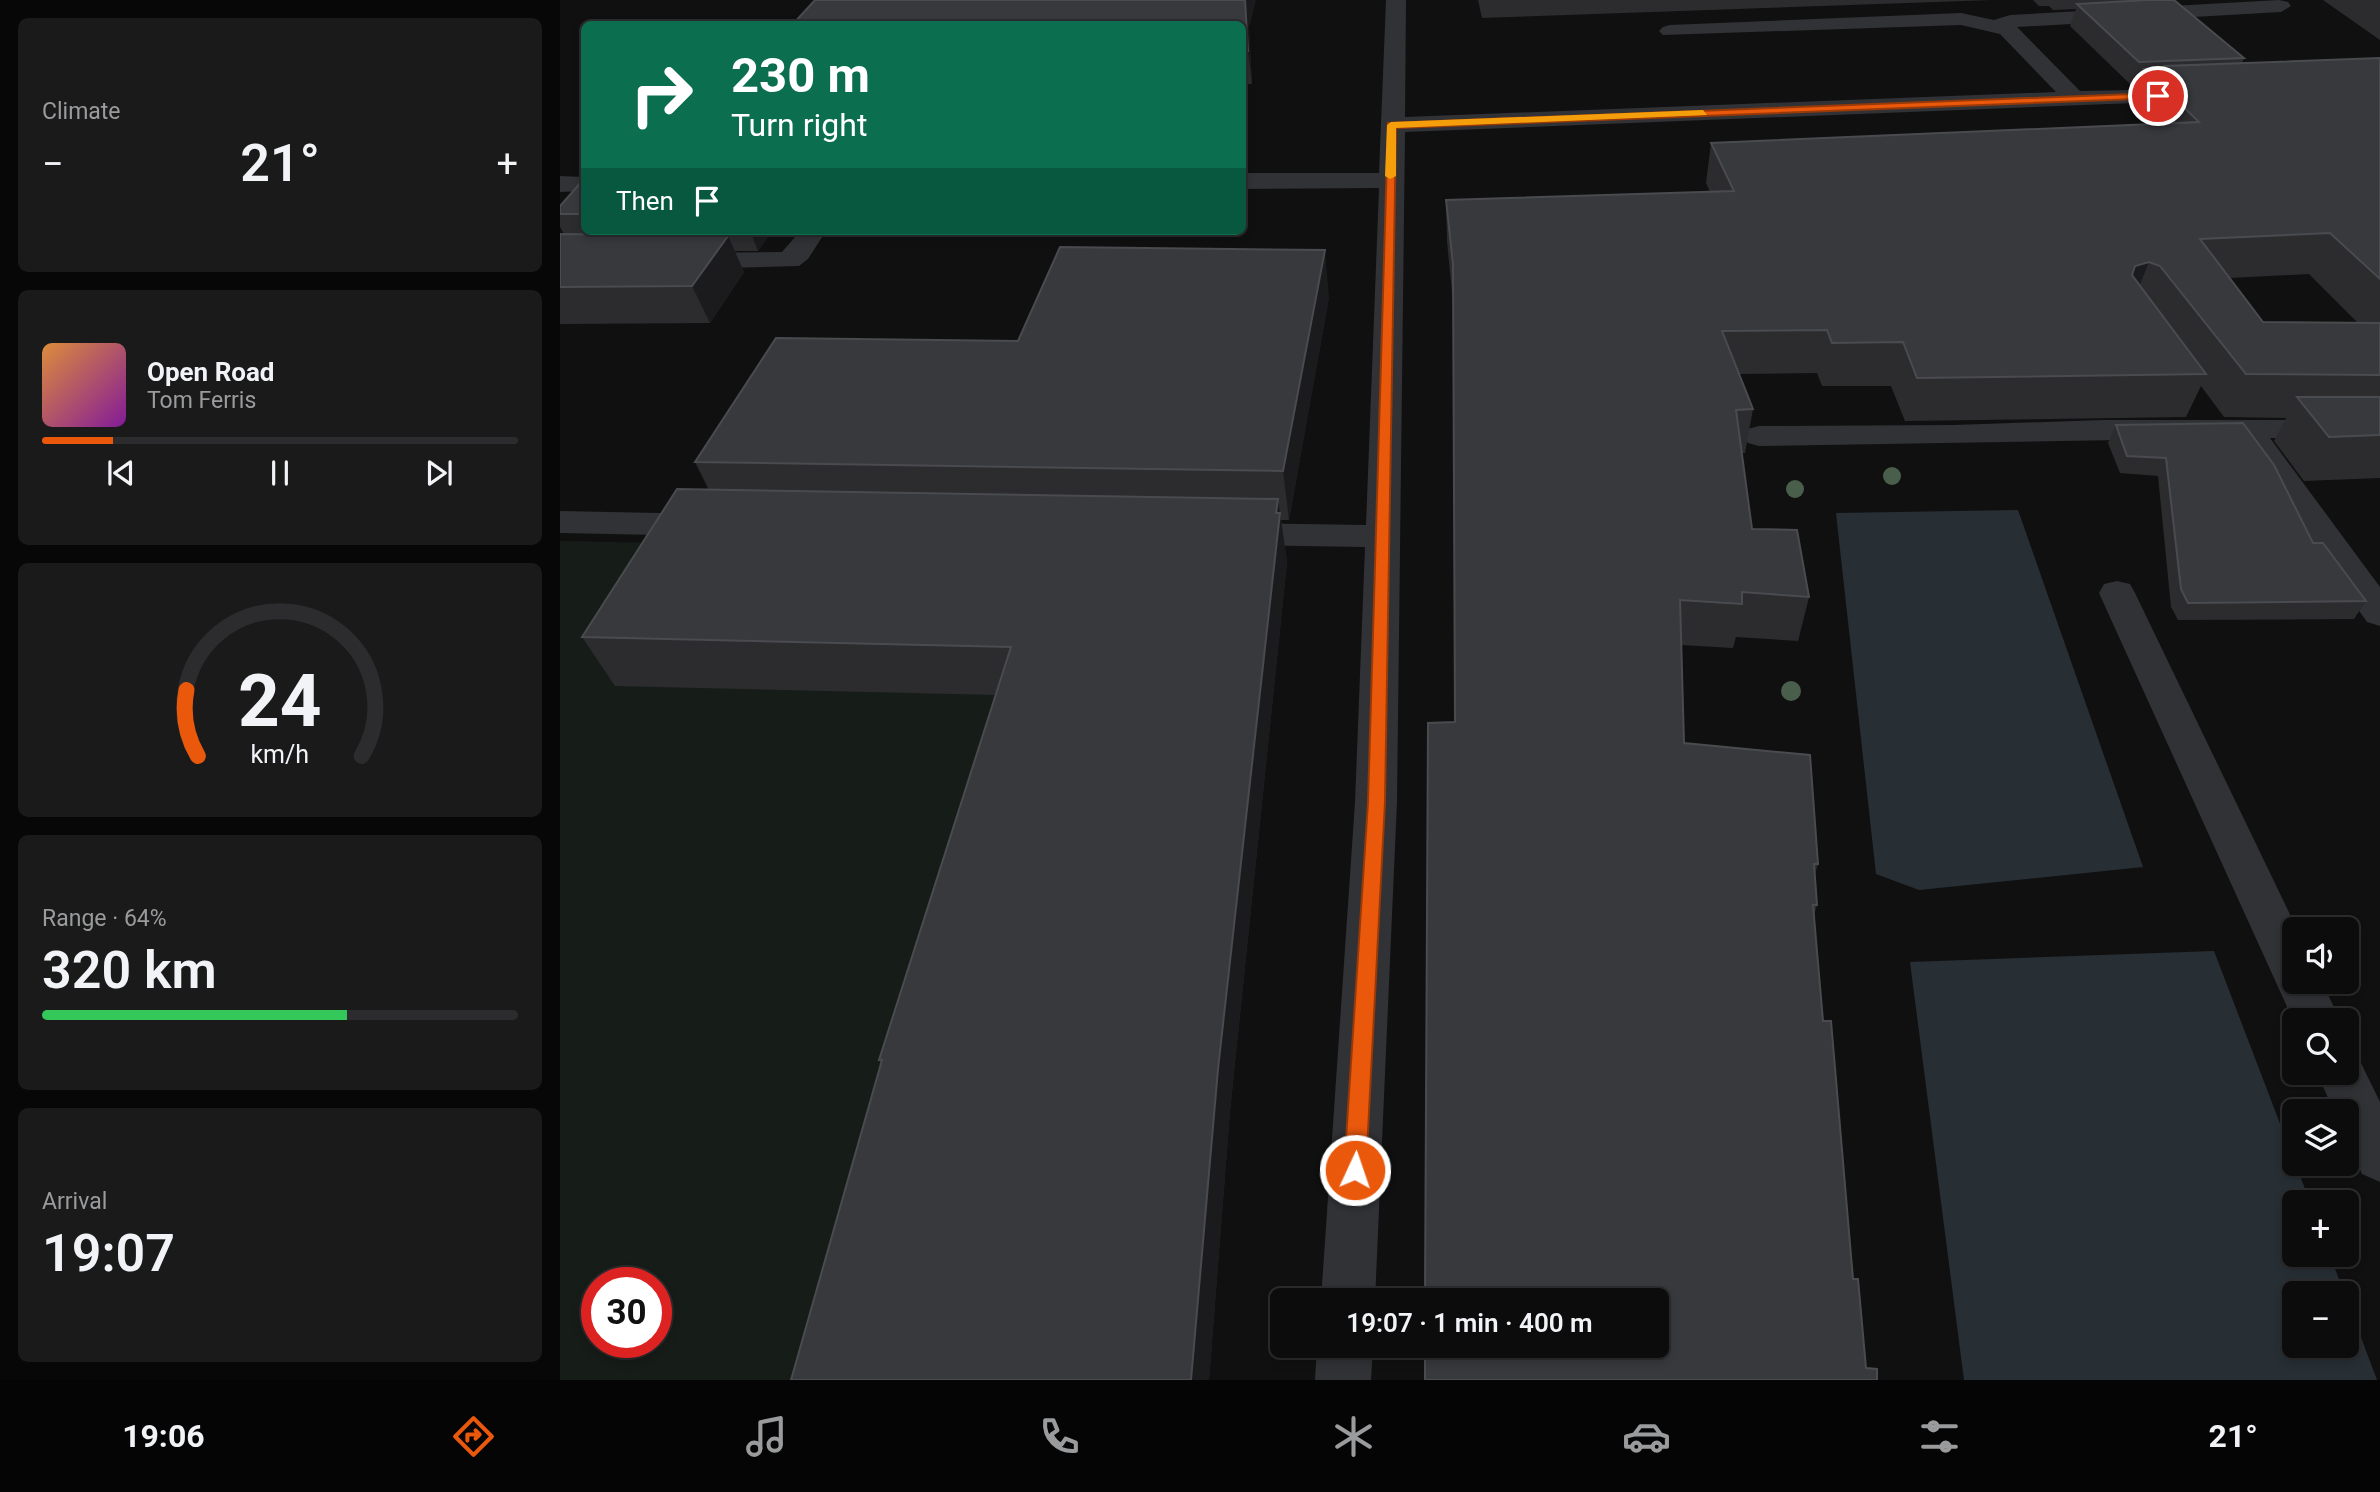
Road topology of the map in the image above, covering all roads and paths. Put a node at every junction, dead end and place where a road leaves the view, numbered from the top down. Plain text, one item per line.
1 (1396, 0) edge
2 (2280, 6) dead end
3 (2003, 28) junction
4 (1670, 31) dead end
5 (2214, 93) edge
6 (2075, 99) junction
7 (1391, 125) junction
8 (1390, 180) junction
9 (1246, 181) edge
10 (560, 184) edge
11 (581, 184) edge
12 (810, 235) edge
13 (655, 261) edge
14 (2192, 398) edge
15 (2380, 429) edge
16 (2230, 430) junction
17 (1759, 436) dead end
18 (560, 522) edge
19 (737, 526) edge
20 (1202, 533) edge
21 (1381, 536) junction
22 (2366, 573) edge
23 (2117, 593) dead end
24 (2380, 613) edge
25 (2282, 946) edge
26 (2347, 1085) edge
27 (2380, 1157) edge
28 (1349, 1288) edge
29 (1344, 1358) edge
30 (1343, 1380) edge

1 - 7 street
2 - 3 street
3 - 4 street
3 - 6 street
5 - 6 street
6 - 7 street
7 - 8 street
8 - 9 street
8 - 21 street
10 - 11 street
12 - 13 street
14 - 16 street
15 - 16 street
16 - 17 street
16 - 22 street
18 - 19 street
20 - 21 street
21 - 28 street
22 - 24 street
23 - 25 street
26 - 27 street
29 - 30 street

